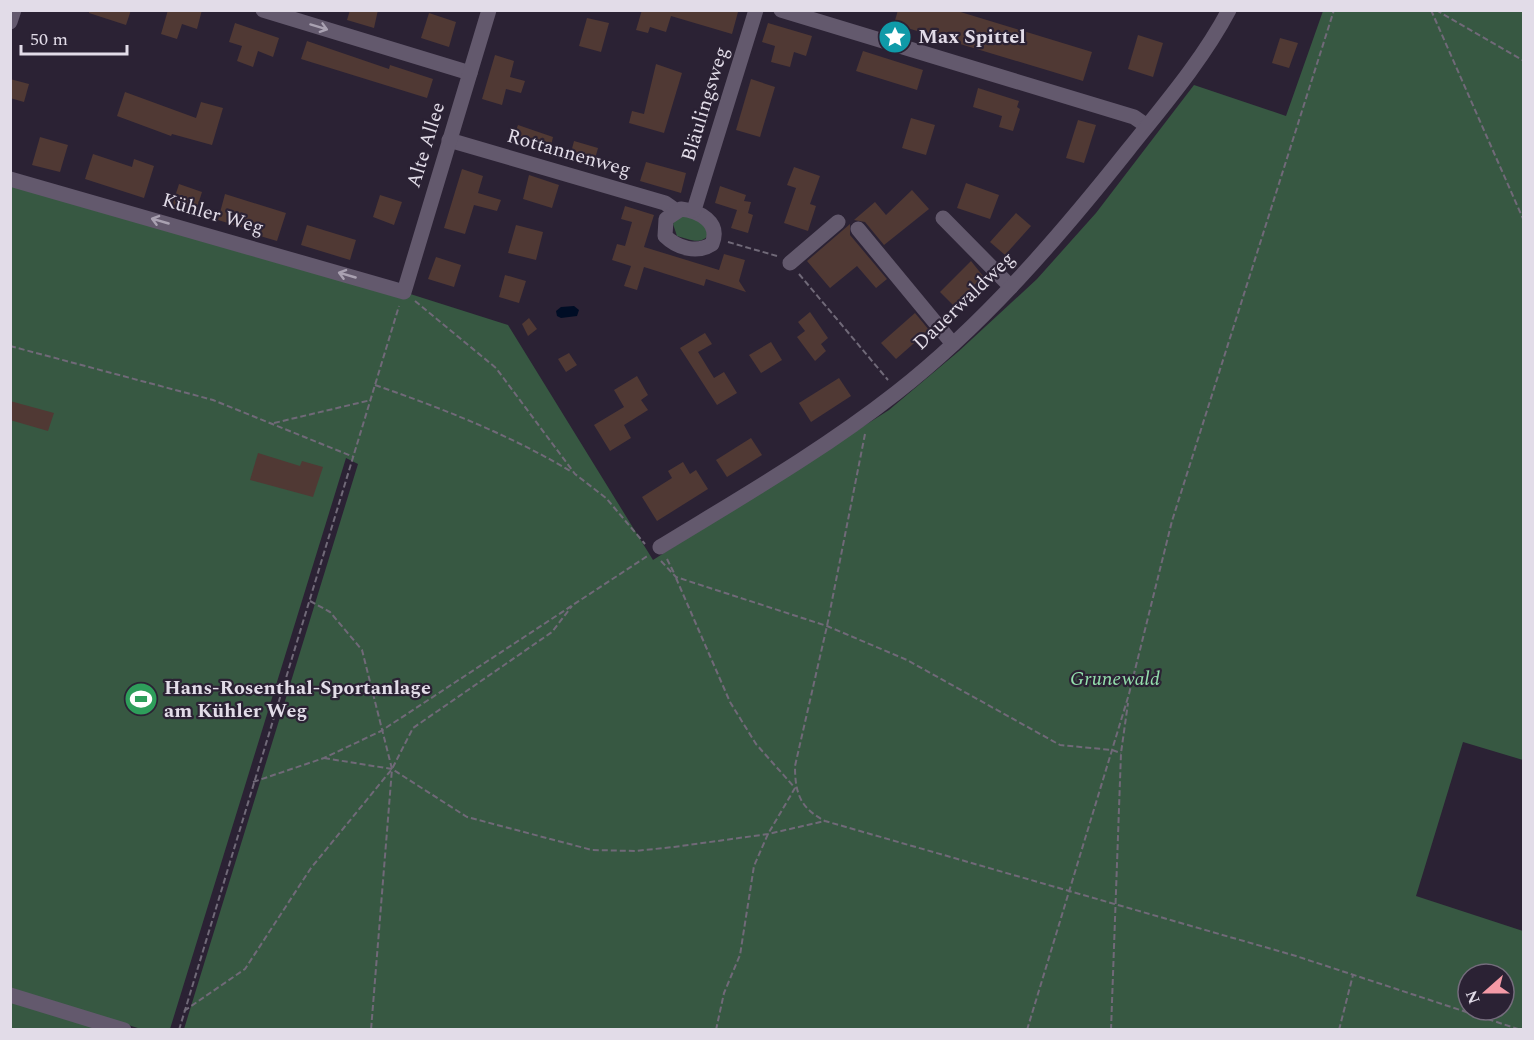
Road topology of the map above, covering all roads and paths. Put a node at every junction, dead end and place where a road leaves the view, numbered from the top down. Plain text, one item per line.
1 (14, 10) edge
2 (263, 10) edge
3 (489, 10) edge
4 (756, 10) edge
5 (781, 10) edge
6 (1228, 10) edge
7 (1334, 10) edge
8 (1431, 10) edge
9 (1436, 10) edge
10 (10, 22) edge
11 (1524, 61) edge
12 (470, 73) junction
13 (1147, 126) junction
14 (449, 140) junction
15 (10, 179) edge
16 (675, 210) junction
17 (694, 210) junction
18 (943, 218) dead end
19 (1524, 221) edge
20 (838, 222) dead end
21 (858, 229) dead end
22 (714, 238) junction
23 (790, 263) junction
24 (1011, 287) junction
25 (404, 292) junction
26 (953, 344) junction
27 (10, 346) edge
28 (375, 385) junction
29 (898, 392) junction
30 (371, 400) junction
31 (869, 413) junction
32 (272, 424) junction
33 (354, 457) junction
34 (575, 474) junction
35 (656, 550) junction
36 (676, 577) junction
37 (309, 600) junction
38 (573, 604) junction
39 (827, 626) junction
40 (1129, 694) junction
41 (381, 731) junction
42 (1112, 750) junction
43 (1121, 753) junction
44 (324, 758) junction
45 (392, 769) junction
46 (253, 782) junction
47 (795, 788) junction
48 (825, 821) junction
49 (768, 834) junction
50 (1070, 893) junction
51 (1116, 906) junction
52 (1353, 975) junction
53 (10, 995) edge
54 (184, 1011) junction
55 (124, 1029) edge
56 (179, 1029) edge
57 (371, 1029) edge
58 (716, 1029) edge
59 (1026, 1029) edge
60 (1111, 1029) edge
61 (1339, 1029) edge
62 (1521, 1029) edge

1 - 10 street
2 -> 12 street
3 - 12 street, Alte Allee
4 - 17 street, Bläulingsweg
5 - 13 street
6 - 13 street, Dauerwaldweg
7 - 40 path
8 - 19 path
9 - 11 path
12 - 14 street, Alte Allee
13 - 24 street, Dauerwaldweg
14 - 16 street, Rottannenweg
14 - 25 street, Alte Allee
25 -> 15 street, Kühler Weg
16 - 17 street
16 - 22 street
17 - 22 street
18 - 24 street
20 - 23 street
21 - 26 street
22 - 23 path
23 - 29 path
24 - 26 street, Dauerwaldweg
25 - 28 path
25 - 34 path
26 - 29 street, Dauerwaldweg
27 - 32 path
28 - 30 path
28 - 34 path
29 - 31 street, Dauerwaldweg
30 - 32 path
30 - 33 path
31 - 35 street, Dauerwaldweg
31 - 39 path
32 - 33 path
33 - 37 path
34 - 35 path
35 - 36 path
35 - 36 path
35 - 38 path
36 - 39 path
36 - 47 path
37 - 41 path
37 - 46 path
38 - 41 path
38 - 45 path
39 - 42 path
39 - 47 path
40 - 42 path
40 - 43 path
41 - 44 path
41 - 45 path
42 - 43 path
42 - 50 path
43 - 51 path
44 - 45 path
44 - 46 path
45 - 49 path
45 - 54 path
45 - 57 path
46 - 54 path
47 - 48 path
47 - 49 path
48 - 49 path
48 - 50 path
49 - 58 path
50 - 51 path
50 - 59 path
51 - 52 path
51 - 60 path
52 - 61 path
52 - 62 path
53 - 55 street
54 - 56 path

